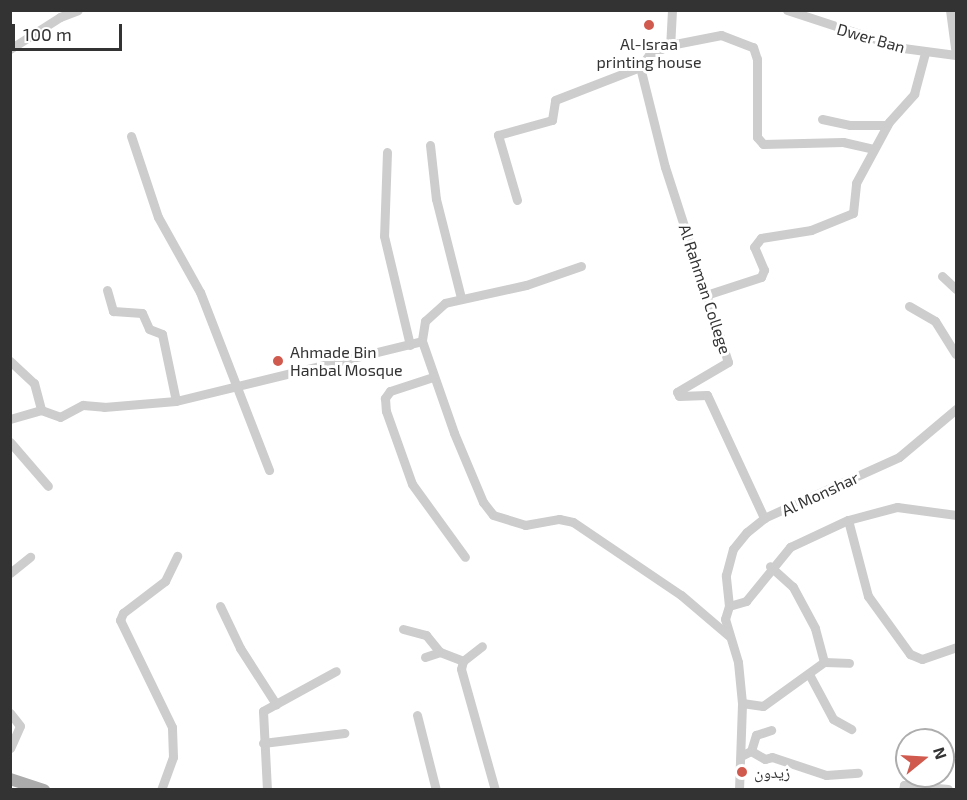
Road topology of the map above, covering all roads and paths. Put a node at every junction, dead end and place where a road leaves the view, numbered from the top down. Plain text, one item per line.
1 (78, 10) edge
2 (672, 10) edge
3 (788, 10) edge
4 (950, 10) edge
5 (670, 45) junction
6 (10, 49) edge
7 (925, 53) junction
8 (956, 55) edge
9 (640, 67) junction
10 (822, 119) dead end
11 (887, 125) junction
12 (131, 136) dead end
13 (430, 145) dead end
14 (873, 149) junction
15 (387, 152) dead end
16 (518, 200) dead end
17 (581, 266) dead end
18 (942, 276) dead end
19 (107, 290) dead end
20 (957, 290) edge
21 (706, 295) junction
22 (461, 298) junction
23 (909, 306) dead end
24 (422, 341) junction
25 (410, 345) junction
26 (957, 354) edge
27 (10, 361) edge
28 (433, 377) junction
29 (239, 386) junction
30 (176, 400) junction
31 (957, 409) edge
32 (41, 410) junction
33 (10, 419) edge
34 (10, 442) edge
35 (269, 470) dead end
36 (48, 486) dead end
37 (957, 515) edge
38 (764, 518) junction
39 (848, 520) junction
40 (30, 556) dead end
41 (177, 556) dead end
42 (465, 557) dead end
43 (771, 566) junction
44 (10, 573) edge
45 (220, 606) dead end
46 (729, 606) junction
47 (403, 629) dead end
48 (729, 636) junction
49 (482, 646) dead end
50 (957, 646) edge
51 (440, 652) junction
52 (424, 657) dead end
53 (463, 661) junction
54 (824, 662) junction
55 (849, 663) dead end
56 (336, 671) dead end
57 (808, 674) junction
58 (742, 703) junction
59 (276, 704) junction
60 (10, 713) edge
61 (417, 716) dead end
62 (852, 729) dead end
63 (771, 730) dead end
64 (344, 733) dead end
65 (263, 743) junction
66 (10, 748) edge
67 (751, 751) junction
68 (741, 756) junction
69 (858, 772) dead end
70 (10, 779) edge
71 (44, 789) edge
72 (161, 789) edge
73 (267, 789) edge
74 (436, 789) edge
75 (495, 789) edge
76 (739, 789) edge
77 (903, 789) edge
78 (948, 789) edge

1 - 6 street
2 - 5 street
3 - 7 street, Dwer Ban
4 - 8 street
5 - 9 street
5 - 14 street
7 - 8 street, Dwer Ban
7 - 11 street
9 - 16 street
9 - 21 street, Al Rahman College
10 - 11 street
11 - 14 street
12 - 29 street
13 - 22 street
14 - 21 street
15 - 25 street
17 - 22 street
18 - 20 street
19 - 30 street
21 - 38 street, Al Rahman College
22 - 24 street
23 - 26 street
24 - 25 street
24 - 28 street
25 - 29 street
27 - 32 street
28 - 42 street
28 - 48 street
29 - 30 street
29 - 35 street
30 - 32 street
31 - 38 street, Al Monshar
32 - 33 street
34 - 36 street
37 - 39 street
38 - 46 street, Al Monshar
39 - 43 street
39 - 50 street
40 - 44 street
41 - 72 street
43 - 46 street
43 - 54 street
45 - 59 street
46 - 48 street, Al Monshar
47 - 51 street
48 - 58 street, Al Monshar
49 - 53 street
51 - 52 street
51 - 53 street
53 - 75 street
54 - 55 street
54 - 57 street
56 - 59 street
57 - 58 street
57 - 62 street
58 - 68 street, Al Monshar
59 - 65 street
60 - 66 street
61 - 74 street
63 - 67 street
64 - 65 street
65 - 73 street
67 - 68 street
67 - 69 street
68 - 76 street, Al Monshar
70 - 71 main road
77 - 78 street

